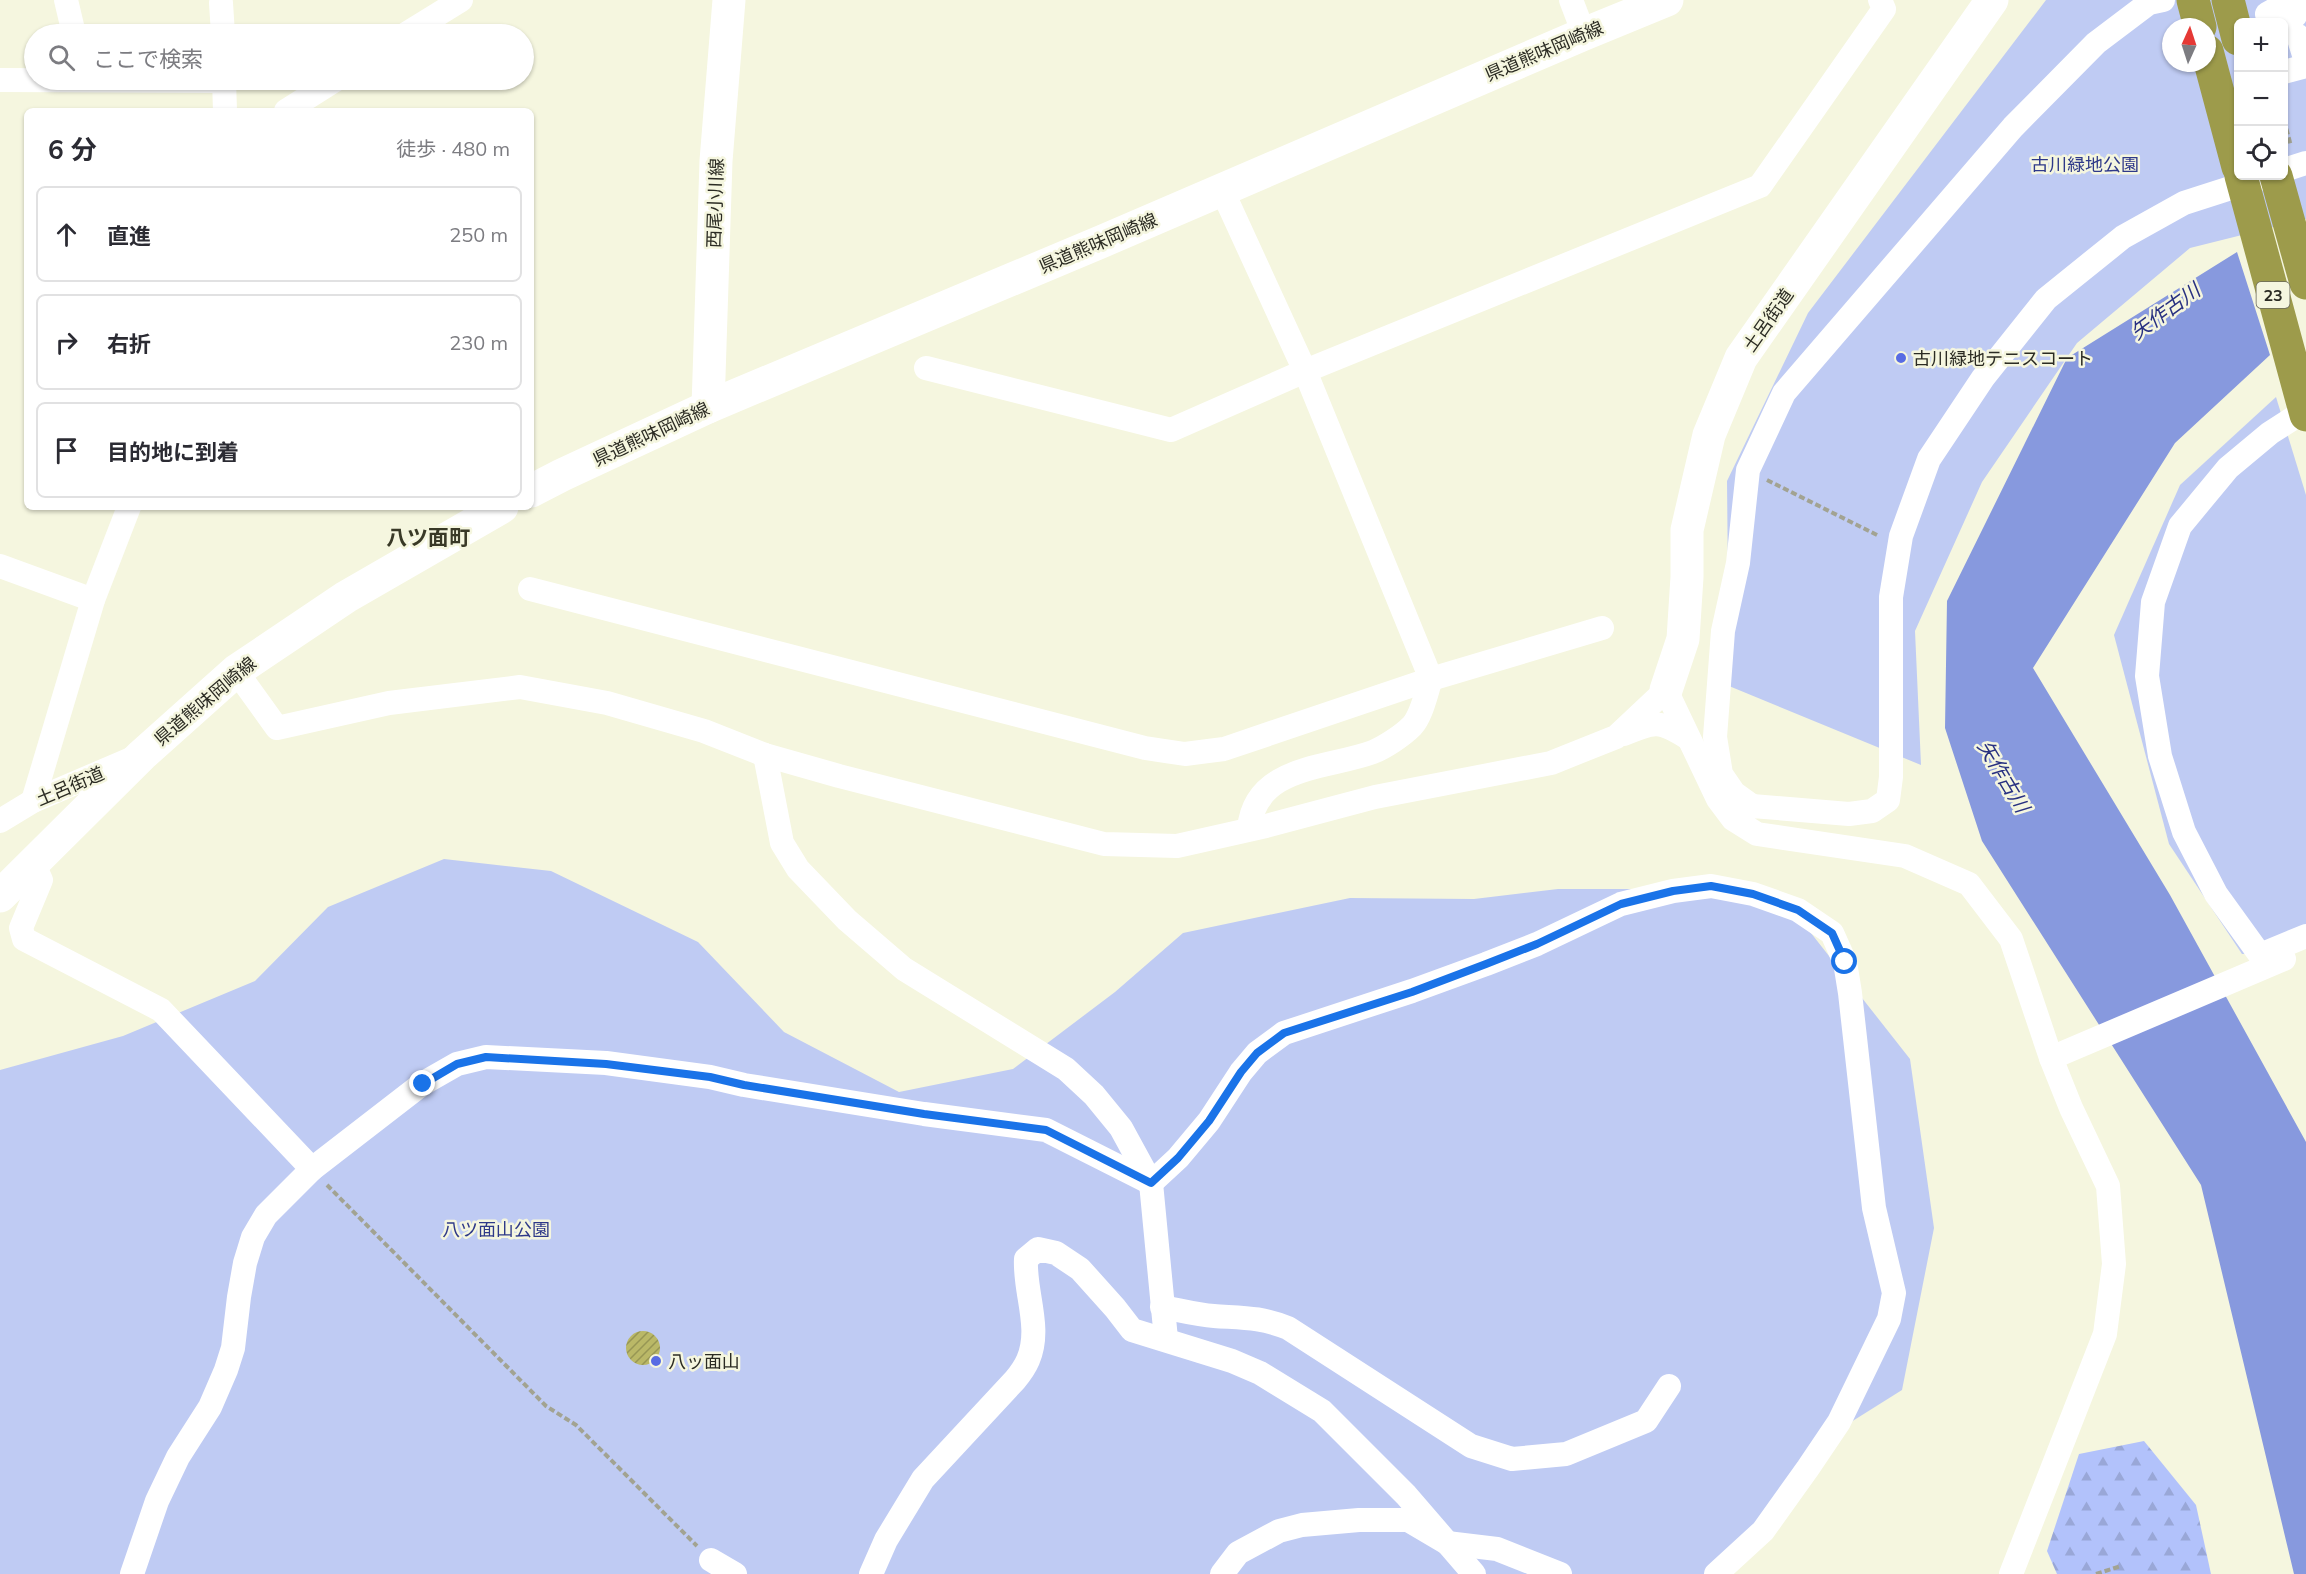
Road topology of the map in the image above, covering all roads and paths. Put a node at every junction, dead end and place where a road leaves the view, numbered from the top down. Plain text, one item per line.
1 (66, 0) edge
2 (461, 0) edge
3 (729, 0) edge
4 (1571, 0) edge
5 (1667, 0) edge
6 (1880, 0) edge
7 (1992, 0) edge
8 (2163, 0) edge
9 (2193, 0) edge
10 (2228, 0) edge
11 (221, 3) dead end
12 (2198, 18) edge
13 (2268, 18) edge
14 (2234, 23) edge
15 (72, 24) edge
16 (222, 24) edge
17 (422, 24) edge
18 (2300, 32) edge
19 (1584, 34) junction
20 (2288, 60) edge
21 (2213, 72) edge
22 (0, 80) edge
23 (24, 80) edge
24 (224, 90) edge
25 (319, 90) edge
26 (225, 108) edge
27 (291, 108) edge
28 (2234, 152) edge
29 (2306, 163) edge
30 (2288, 169) edge
31 (2242, 180) edge
32 (2256, 180) edge
33 (2277, 180) edge
34 (1222, 190) junction
35 (2306, 283) edge
36 (926, 369) dead end
37 (1305, 371) junction
38 (708, 407) junction
39 (2306, 412) edge
40 (1748, 470) junction
41 (534, 489) edge
42 (128, 510) edge
43 (497, 510) edge
44 (1899, 547) junction
45 (0, 566) edge
46 (530, 589) dead end
47 (93, 600) junction
48 (1602, 628) dead end
49 (236, 671) junction
50 (1431, 679) junction
51 (1666, 690) junction
52 (1616, 737) junction
53 (1688, 738) junction
54 (765, 754) junction
55 (142, 755) junction
56 (33, 801) junction
57 (1743, 812) junction
58 (0, 821) edge
59 (1249, 829) junction
60 (33, 862) junction
61 (0, 897) edge
62 (2306, 936) edge
63 (2306, 950) edge
64 (2051, 1058) junction
65 (312, 1169) junction
66 (1151, 1183) junction
67 (1162, 1307) junction
68 (1166, 1339) junction
69 (1669, 1386) dead end
70 (1448, 1543) junction
71 (711, 1560) joint
72 (2121, 1566) dead end
73 (132, 1574) edge
74 (735, 1574) edge
75 (871, 1574) edge
76 (1222, 1574) edge
77 (1474, 1574) edge
78 (1560, 1574) edge
79 (1716, 1574) edge
80 (2012, 1574) edge
81 (2096, 1574) edge

1 - 15 street
2 - 17 street
3 - 38 main road, 西尾小川線
4 - 19 street
5 - 19 main road, 県道熊味岡崎線
6 - 37 street
7 - 51 main road, 土呂街道
8 - 40 street
9 - 12 highway
10 - 14 highway
11 - 16 street
13 - 18 street
18 - 20 street
19 - 34 main road, 県道熊味岡崎線
21 - 28 highway
22 - 23 street
24 - 26 street
25 - 27 street
29 - 30 street
31 - 39 highway, 23
32 - 44 street
33 - 35 highway, 23
34 - 37 street
34 - 38 main road, 県道熊味岡崎線
36 - 37 street
37 - 50 street
38 - 41 main road, 県道熊味岡崎線
39 - 62 street
40 - 44 path
40 - 57 street
42 - 47 street
43 - 49 main road, 県道熊味岡崎線
44 - 57 street
45 - 47 street
46 - 50 street
47 - 56 street
48 - 50 street
49 - 54 street
49 - 55 main road, 県道熊味岡崎線
50 - 59 street
51 - 52 street
51 - 53 street
52 - 53 street
52 - 59 street
53 - 57 street
54 - 59 street
54 - 66 street
55 - 56 street, 土呂街道
55 - 60 main road, 県道熊味岡崎線
56 - 58 street, 土呂街道
57 - 64 street
60 - 61 main road, 県道熊味岡崎線
60 - 65 street
63 - 64 street
64 - 80 street
65 - 66 street
65 - 71 path
65 - 73 street
66 - 67 street
66 - 79 street
67 - 68 street
67 - 69 street
68 - 70 street
68 - 75 street
70 - 76 street
70 - 77 street
70 - 78 street
71 - 74 street
72 - 81 path

